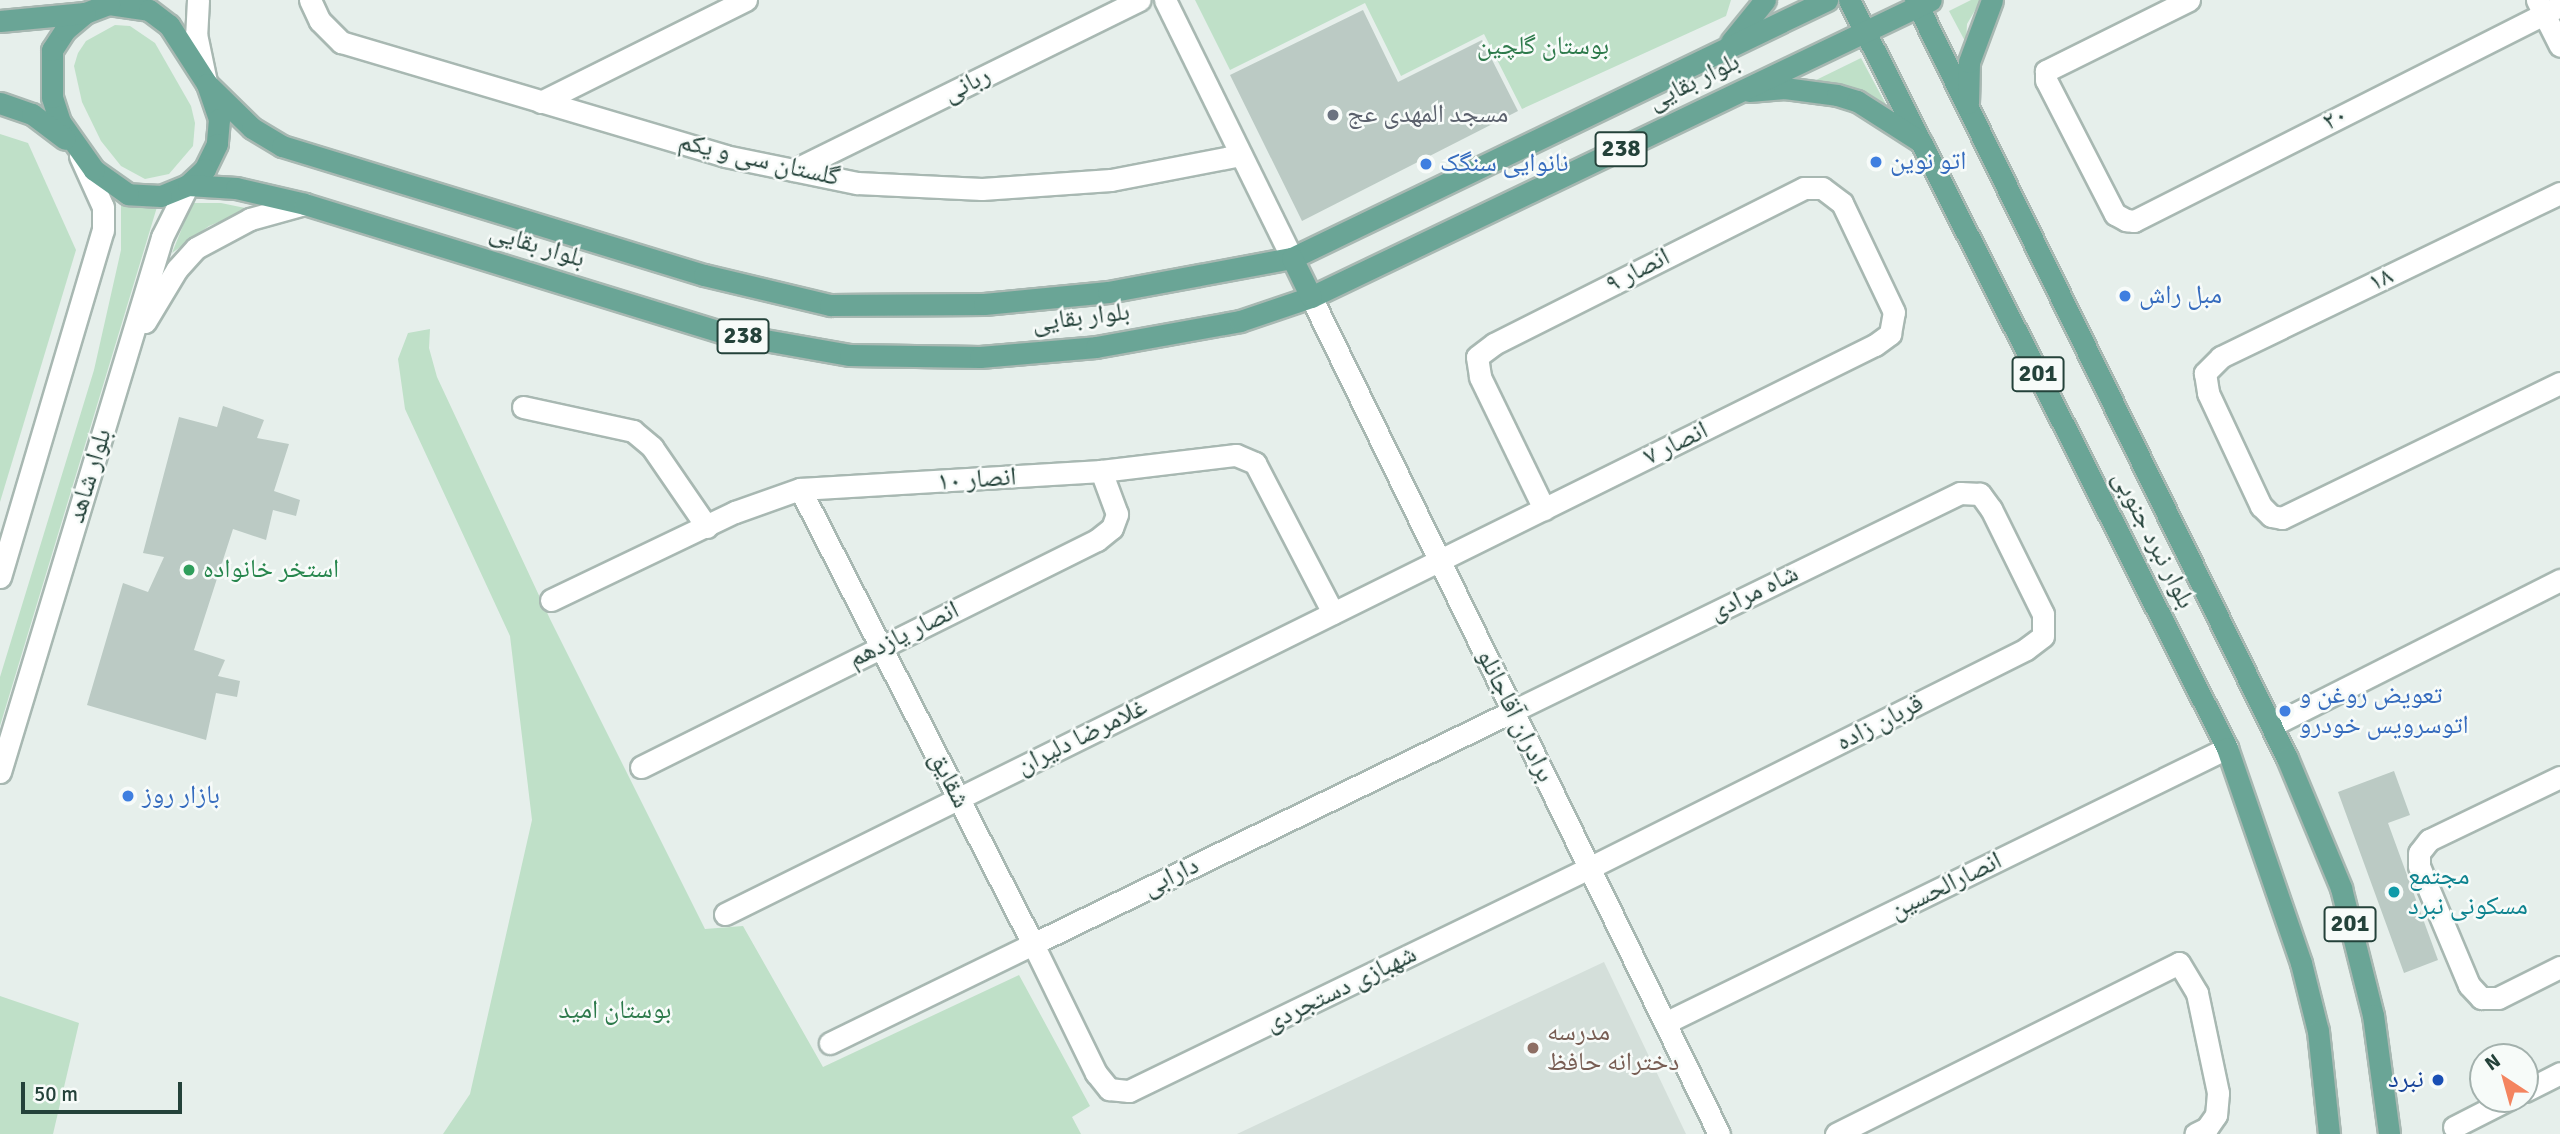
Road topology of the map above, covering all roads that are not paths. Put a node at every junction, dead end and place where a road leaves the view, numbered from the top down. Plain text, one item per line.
1 (104, 0) edge
2 (198, 0) edge
3 (310, 0) edge
4 (746, 0) edge
5 (1139, 0) edge
6 (1165, 0) edge
7 (1765, 0) edge
8 (1827, 0) edge
9 (1849, 0) edge
10 (1992, 0) edge
11 (2189, 0) edge
12 (1921, 2) edge
13 (2547, 6) edge
14 (85, 13) junction
15 (0, 21) edge
16 (1864, 30) junction
17 (2560, 46) edge
18 (1722, 51) junction
19 (207, 84) junction
20 (1737, 92) junction
21 (541, 102) junction
22 (0, 103) edge
23 (1969, 112) junction
24 (1922, 142) junction
25 (76, 148) junction
26 (1241, 155) junction
27 (794, 170) junction
28 (188, 185) junction
29 (2560, 192) edge
30 (305, 204) junction
31 (1292, 258) junction
32 (1311, 297) junction
33 (1894, 312) joint
34 (129, 348) junction
35 (2560, 383) edge
36 (523, 407) dead end
37 (1101, 471) junction
38 (800, 489) junction
39 (1544, 509) junction
40 (1991, 509) joint
41 (707, 527) junction
42 (1439, 560) junction
43 (0, 578) edge
44 (2560, 580) edge
45 (551, 600) dead end
46 (1333, 613) junction
47 (881, 646) junction
48 (1513, 711) junction
49 (2273, 725) junction
50 (2227, 748) junction
51 (641, 767) dead end
52 (0, 772) edge
53 (2560, 777) edge
54 (959, 798) junction
55 (1590, 868) junction
56 (725, 914) dead end
57 (1034, 944) junction
58 (2560, 967) edge
59 (1665, 1023) junction
60 (830, 1043) dead end
61 (1096, 1073) joint
62 (2560, 1073) edge
63 (2539, 1084) edge
64 (2482, 1113) edge
65 (2454, 1127) dead end
66 (2201, 1131) edge
67 (1719, 1134) edge
68 (1836, 1134) edge
69 (2329, 1134) edge
70 (2389, 1134) edge

1 - 14 street
2 - 19 street
3 - 21 street, گلستان سی و یکم
4 - 21 street
5 - 27 street, ربانی
6 - 26 street
7 - 18 main road
8 - 18 main road, بلوار بقایی / 238
9 - 16 main road, بلوار نبرد جنوبی / 201
10 - 23 main road
11 - 13 street, ۲۰
12 - 16 main road, بلوار بقایی / 238
12 - 23 main road, بلوار نبرد جنوبی / 201
13 - 17 street
14 - 15 main road
14 - 19 main road
14 - 25 main road
16 - 20 main road, بلوار بقایی / 238
16 - 24 main road, بلوار نبرد جنوبی / 201
18 - 31 main road, بلوار بقایی / 238
19 - 28 main road
19 - 31 main road, بلوار بقایی / 238
20 - 24 main road
20 - 32 main road, بلوار بقایی / 238
21 - 27 street, گلستان سی و یکم
22 - 25 main road
23 - 49 main road, بلوار نبرد جنوبی / 201
24 - 50 main road, بلوار نبرد جنوبی / 201
25 - 28 main road
25 - 43 street
26 - 27 street, گلستان سی و یکم
26 - 31 street
28 - 30 main road, بلوار بقایی / 238
28 - 34 street, بلوار شاهد
29 - 35 street, ۱۸
30 - 32 main road, بلوار بقایی / 238
30 - 34 street
31 - 32 main road
32 - 42 street, برادران آقاجانلو
33 - 39 street, انصار ۷
33 - 39 street, انصار ۹
34 - 52 street, بلوار شاهد
36 - 41 street
37 - 38 street, انصار ۱۰
37 - 46 street, انصار ۱۰
37 - 47 street, انصار یازدهم
38 - 41 street, انصار ۱۰
38 - 47 street, شقایق
39 - 42 street, انصار ۷
40 - 48 street, شاه مرادی
40 - 55 street, قربان زاده
41 - 45 street, انصار ۱۰
42 - 46 street, غلامرضا دلیران
42 - 48 street, برادران آقاجانلو
44 - 49 street
46 - 54 street, غلامرضا دلیران
47 - 51 street, انصار یازدهم
47 - 54 street, شقایق
48 - 55 street, برادران آقاجانلو
48 - 57 street, دارابی
49 - 70 main road, بلوار نبرد جنوبی / 201
50 - 59 street, انصارالحسین
50 - 69 main road, بلوار نبرد جنوبی / 201
53 - 58 street
54 - 56 street, غلامرضا دلیران
54 - 57 street, شقایق
55 - 59 street, برادران آقاجانلو
55 - 61 street, شهبازی دستجردی
57 - 60 street, دارابی
57 - 61 street, شقایق
59 - 67 street, برادران آقاجانلو
62 - 63 street
64 - 65 street
66 - 68 street

